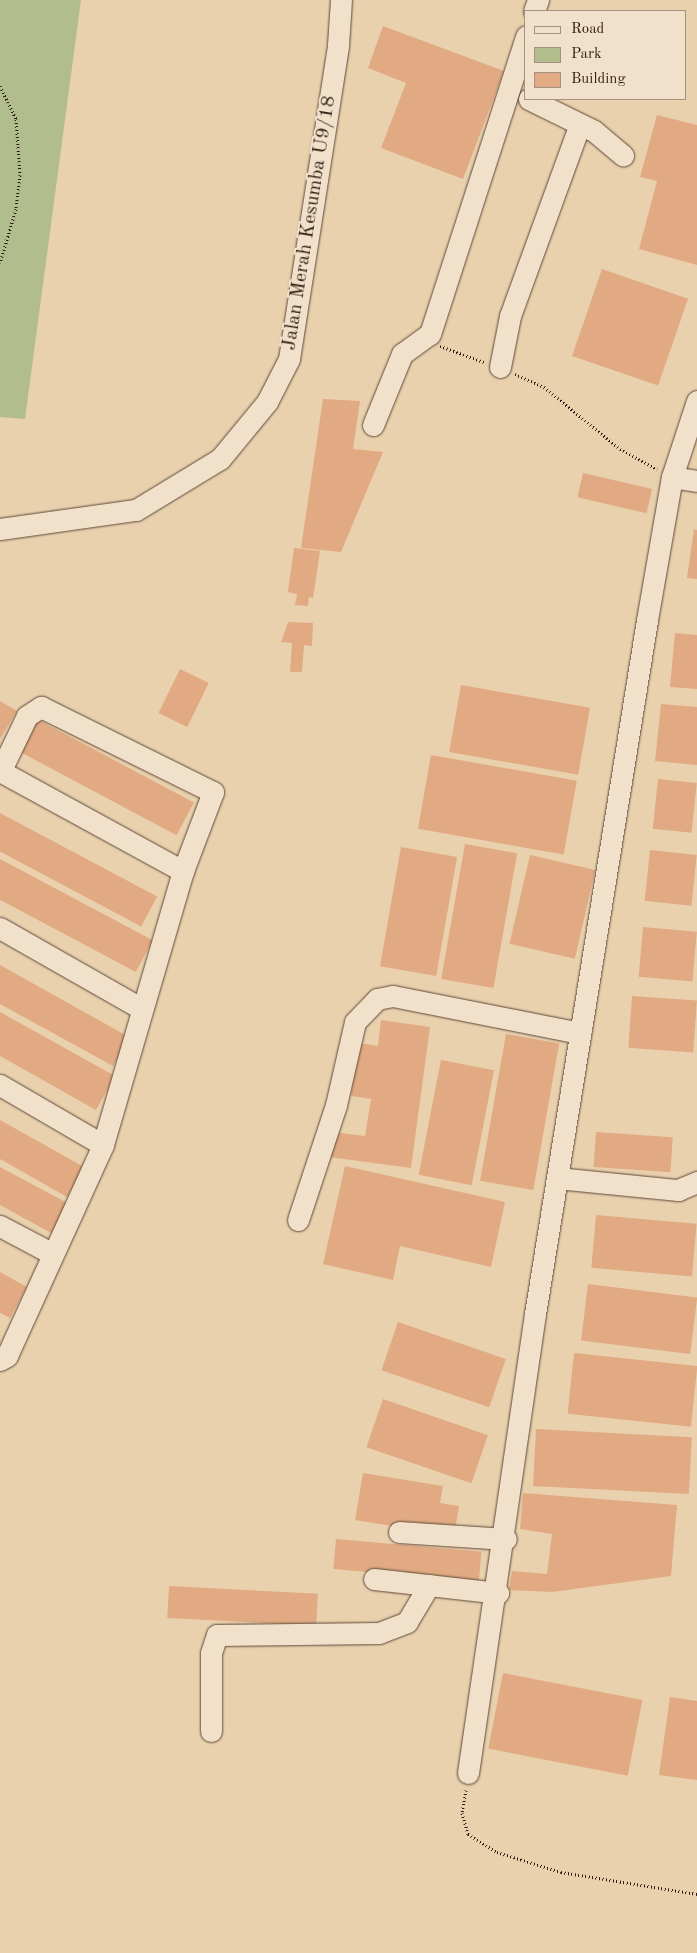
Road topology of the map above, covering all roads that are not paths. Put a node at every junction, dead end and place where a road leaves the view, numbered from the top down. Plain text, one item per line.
1 (341, 0) edge
2 (524, 60) edge
3 (521, 95) edge
4 (531, 100) edge
5 (580, 124) junction
6 (623, 155) dead end
7 (500, 368) road end
8 (697, 401) edge
9 (373, 425) dead end
10 (672, 477) junction
11 (697, 481) edge
12 (0, 529) edge
13 (0, 771) edge
14 (183, 872) junction
15 (0, 928) edge
16 (142, 1009) junction
17 (580, 1033) junction
18 (0, 1085) edge
19 (103, 1145) junction
20 (557, 1178) junction
21 (697, 1182) edge
22 (298, 1220) dead end
23 (0, 1226) edge
24 (52, 1253) junction
25 (0, 1360) edge
26 (399, 1532) dead end
27 (506, 1539) junction
28 (374, 1579) dead end
29 (429, 1585) junction
30 (498, 1593) junction
31 (212, 1731) dead end
32 (468, 1773) road end

1 - 12 street, Jalan Merah Kesumba U9/18
2 - 3 street
3 - 9 street
4 - 5 street
5 - 6 street
5 - 7 street
8 - 10 street
10 - 11 street
10 - 17 street
13 - 14 street
13 - 14 street
14 - 16 street
15 - 16 street
16 - 19 street
17 - 20 street
17 - 22 street
18 - 19 street
19 - 24 street
20 - 21 street
20 - 27 street
23 - 24 street
24 - 25 street
26 - 27 street
27 - 30 street
28 - 29 street
29 - 30 street
29 - 31 street
30 - 32 street

